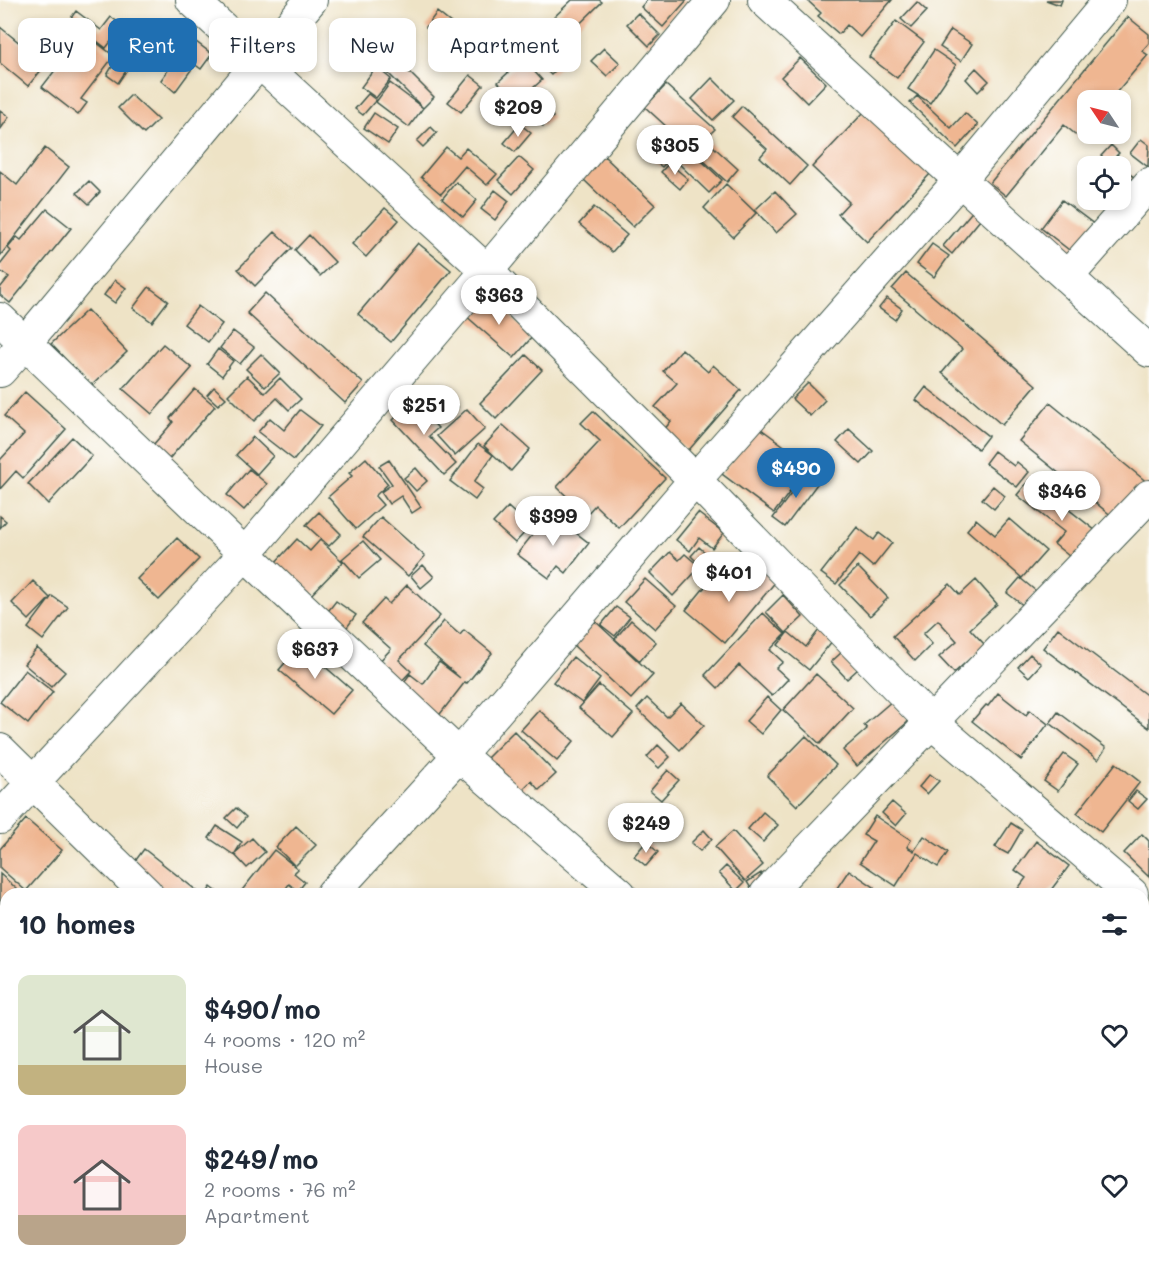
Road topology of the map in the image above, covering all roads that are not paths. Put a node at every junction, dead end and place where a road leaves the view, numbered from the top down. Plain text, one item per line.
1 (192, 0) edge
2 (311, 0) edge
3 (714, 0) edge
4 (764, 0) edge
5 (1110, 0) edge
6 (211, 18) edge
7 (296, 18) edge
8 (251, 72) edge
9 (269, 72) edge
10 (960, 180) junction
11 (1149, 184) edge
12 (487, 271) junction
13 (1067, 277) junction
14 (0, 319) edge
15 (26, 342) junction
16 (1149, 351) edge
17 (0, 371) edge
18 (695, 480) junction
19 (1149, 496) edge
20 (245, 554) junction
21 (931, 722) junction
22 (0, 750) edge
23 (459, 755) junction
24 (33, 781) junction
25 (0, 818) edge
26 (141, 888) edge
27 (337, 888) edge
28 (613, 888) edge
29 (772, 888) edge
30 (1125, 888) edge

1 - 6 street
2 - 7 street
3 - 12 street
4 - 10 street
5 - 10 street
8 - 15 street
9 - 12 street
10 - 13 street
10 - 18 street
11 - 13 street
12 - 18 street
12 - 20 street
13 - 16 street
14 - 15 street
15 - 17 street
15 - 20 street
18 - 21 street
18 - 23 street
19 - 21 street
20 - 23 street
20 - 24 street
21 - 29 street
21 - 30 street
22 - 24 street
23 - 27 street
23 - 28 street
24 - 25 street
24 - 26 street

